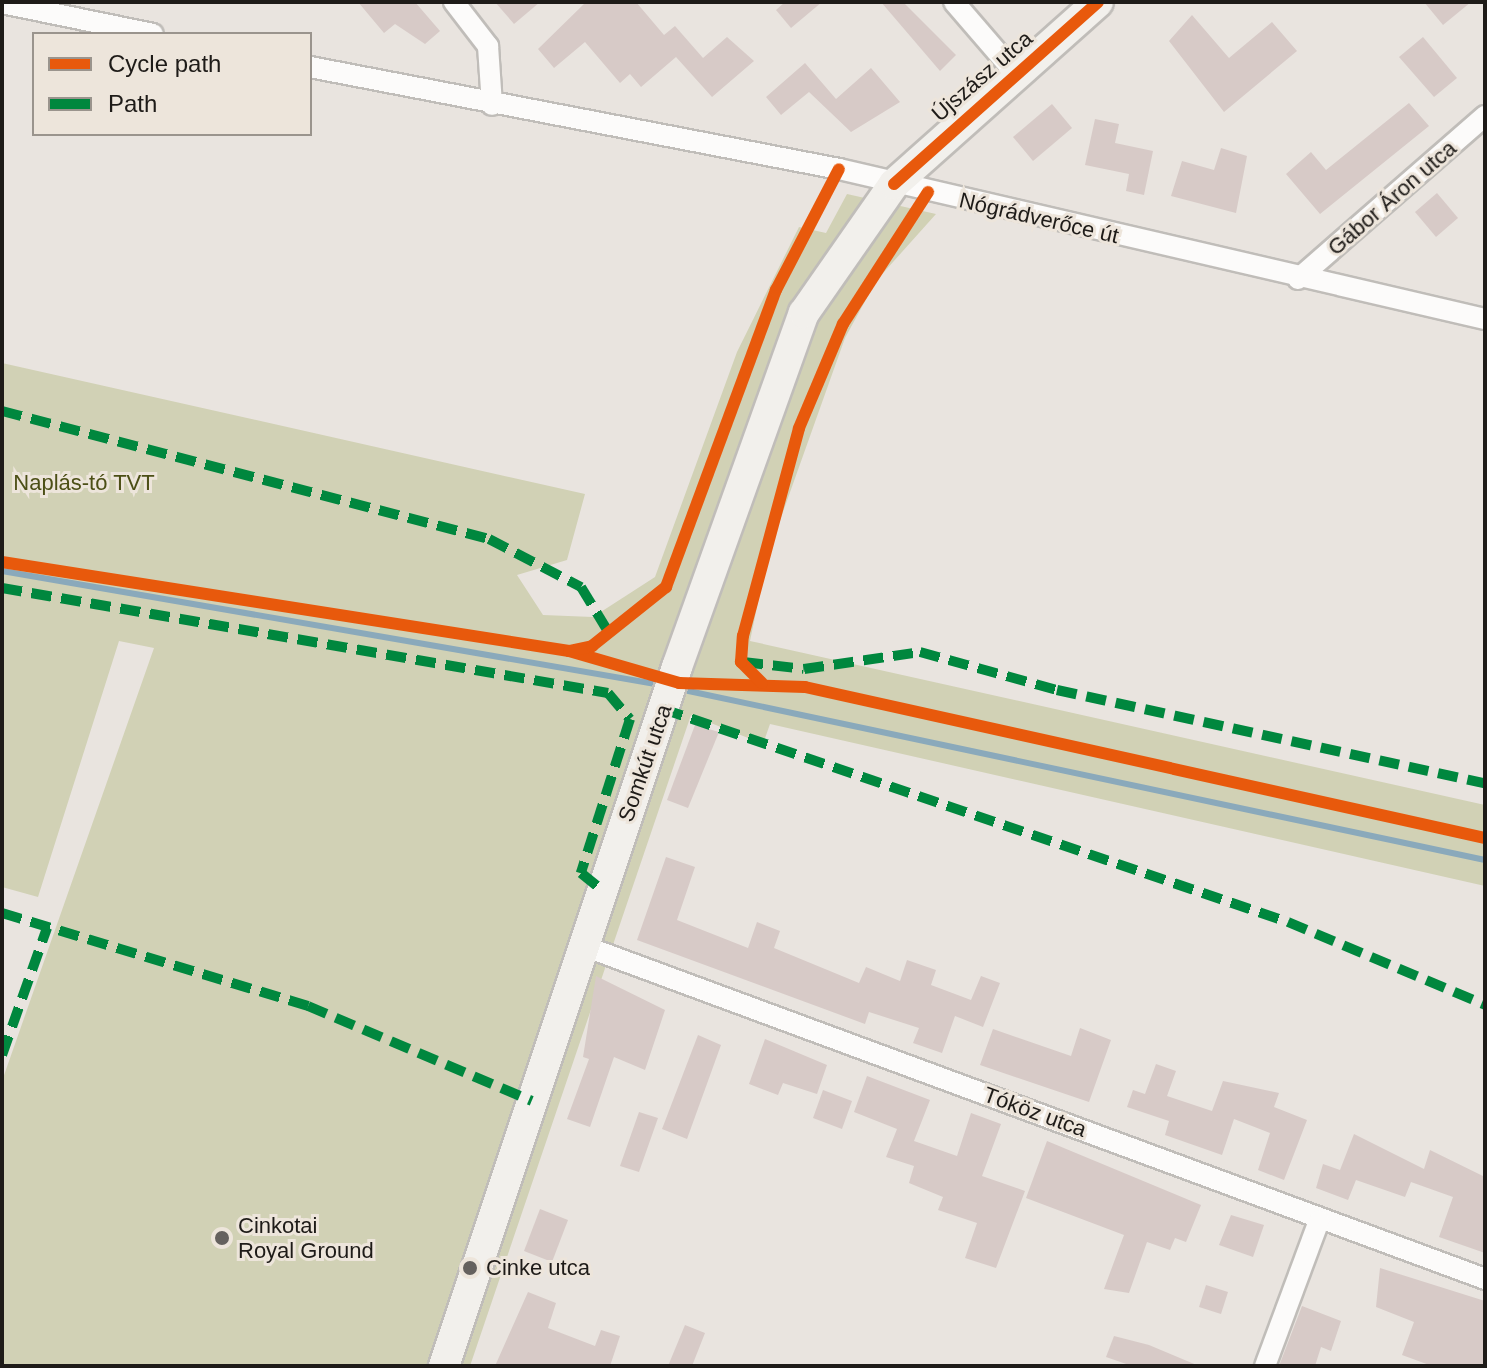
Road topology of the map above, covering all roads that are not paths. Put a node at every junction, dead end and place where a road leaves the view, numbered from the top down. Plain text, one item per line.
1 (454, 2) edge
2 (954, 2) edge
3 (1098, 2) edge
4 (2, 3) edge
5 (143, 32) edge
6 (312, 67) edge
7 (1015, 73) junction
8 (492, 105) junction
9 (1485, 116) edge
10 (894, 184) junction
11 (1298, 279) junction
12 (1485, 319) edge
13 (584, 946) junction
14 (1319, 1221) junction
15 (1485, 1279) edge
16 (444, 1366) edge
17 (1265, 1366) edge

1 - 8 street
2 - 7 street
3 - 7 street, Újszász utca
4 - 5 street
6 - 8 street, Nógrádverőce út
7 - 10 street, Újszász utca
8 - 10 street, Nógrádverőce út
9 - 11 street, Gábor Áron utca
10 - 11 street, Nógrádverőce út
10 - 13 street, Somkút utca
11 - 12 street, Nógrádverőce út
13 - 14 street, Tóköz utca
13 - 16 street, Somkút utca
14 - 15 street, Tóköz utca
14 - 17 street

